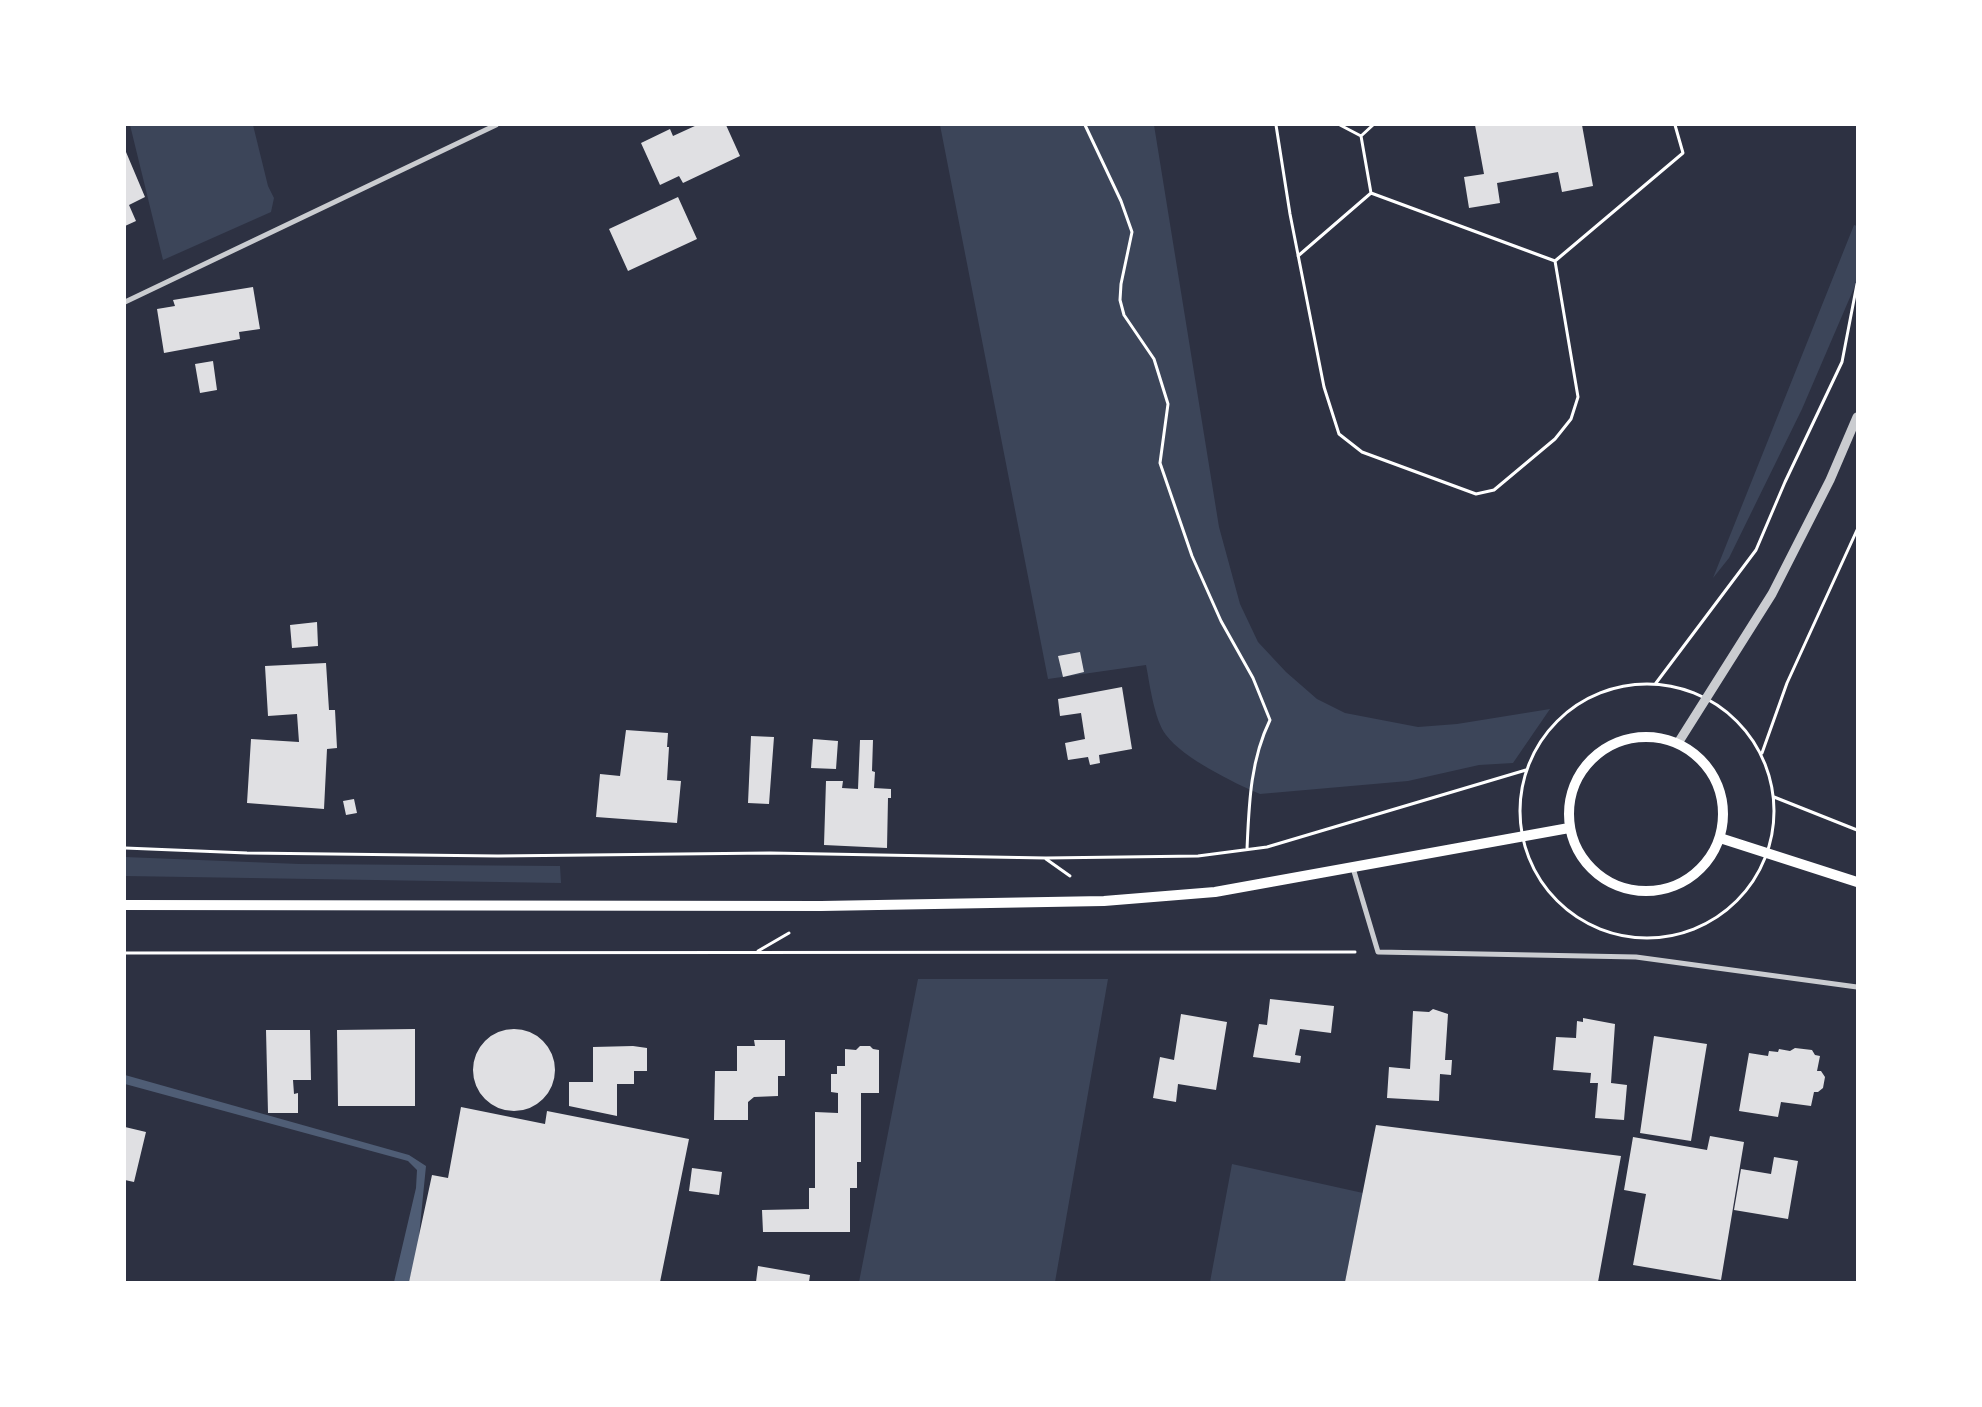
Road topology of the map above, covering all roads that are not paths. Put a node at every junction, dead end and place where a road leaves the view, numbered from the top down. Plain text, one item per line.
1 (496, 125) edge
2 (125, 302) edge
3 (1857, 417) edge
4 (1678, 743) junction
5 (1569, 828) junction
6 (1720, 838) junction
7 (1353, 868) junction
8 (1857, 882) edge
9 (125, 905) edge
10 (1857, 986) edge

1 - 2 street
3 - 4 street
4 - 5 main road
4 - 6 main road
5 - 6 main road
5 - 7 main road
6 - 8 main road
7 - 9 main road
7 - 10 street

